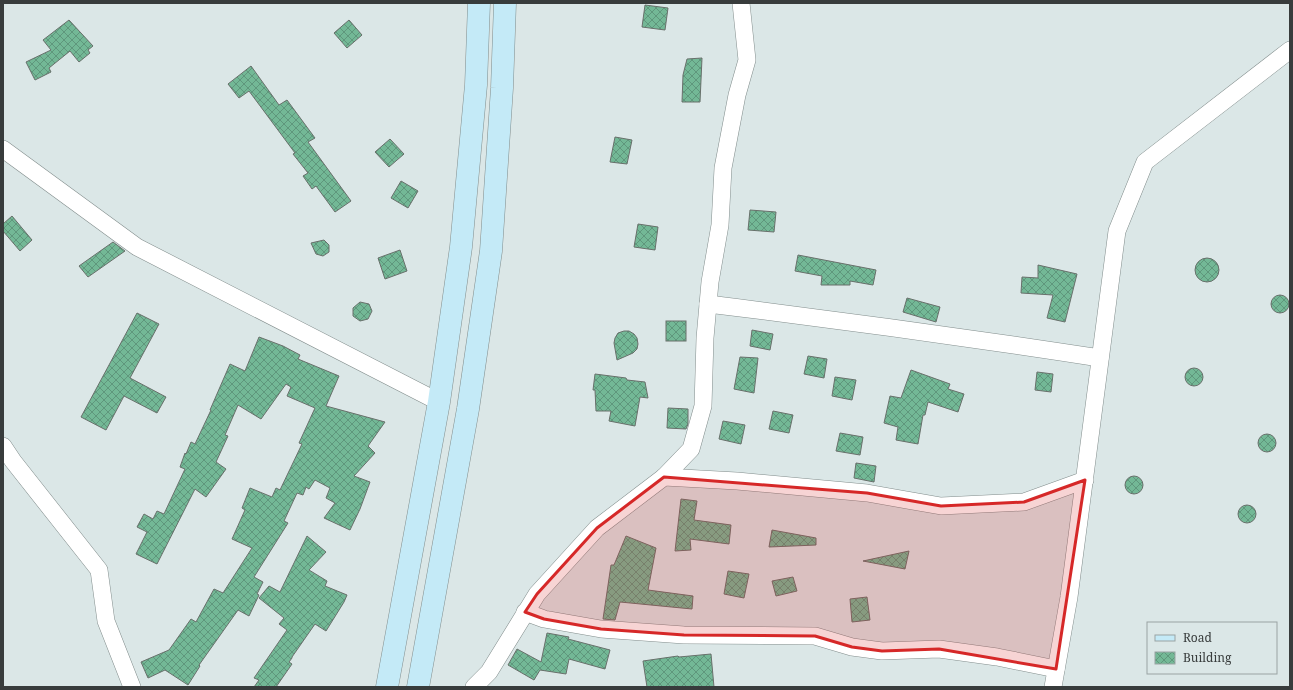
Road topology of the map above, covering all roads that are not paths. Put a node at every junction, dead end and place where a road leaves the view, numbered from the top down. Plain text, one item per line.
1 (479, 3) edge
2 (505, 3) edge
3 (741, 3) edge
4 (1290, 50) edge
5 (1290, 64) edge
6 (1263, 70) junction
7 (3, 149) edge
8 (708, 304) junction
9 (1100, 358) junction
10 (439, 402) junction
11 (3, 446) edge
12 (664, 477) junction
13 (1085, 480) junction
14 (525, 612) junction
15 (1056, 669) junction
16 (132, 687) edge
17 (387, 687) edge
18 (418, 687) edge
19 (474, 687) edge
20 (1053, 687) edge

1 - 10 main road
2 - 18 main road
3 - 8 street
4 - 6 street
5 - 6 street
6 - 9 street
7 - 10 street
8 - 9 street
8 - 12 street
9 - 13 street
10 - 17 main road
11 - 16 street
12 - 13 street
12 - 14 street
13 - 15 street
14 - 15 street
14 - 19 street
15 - 20 street

